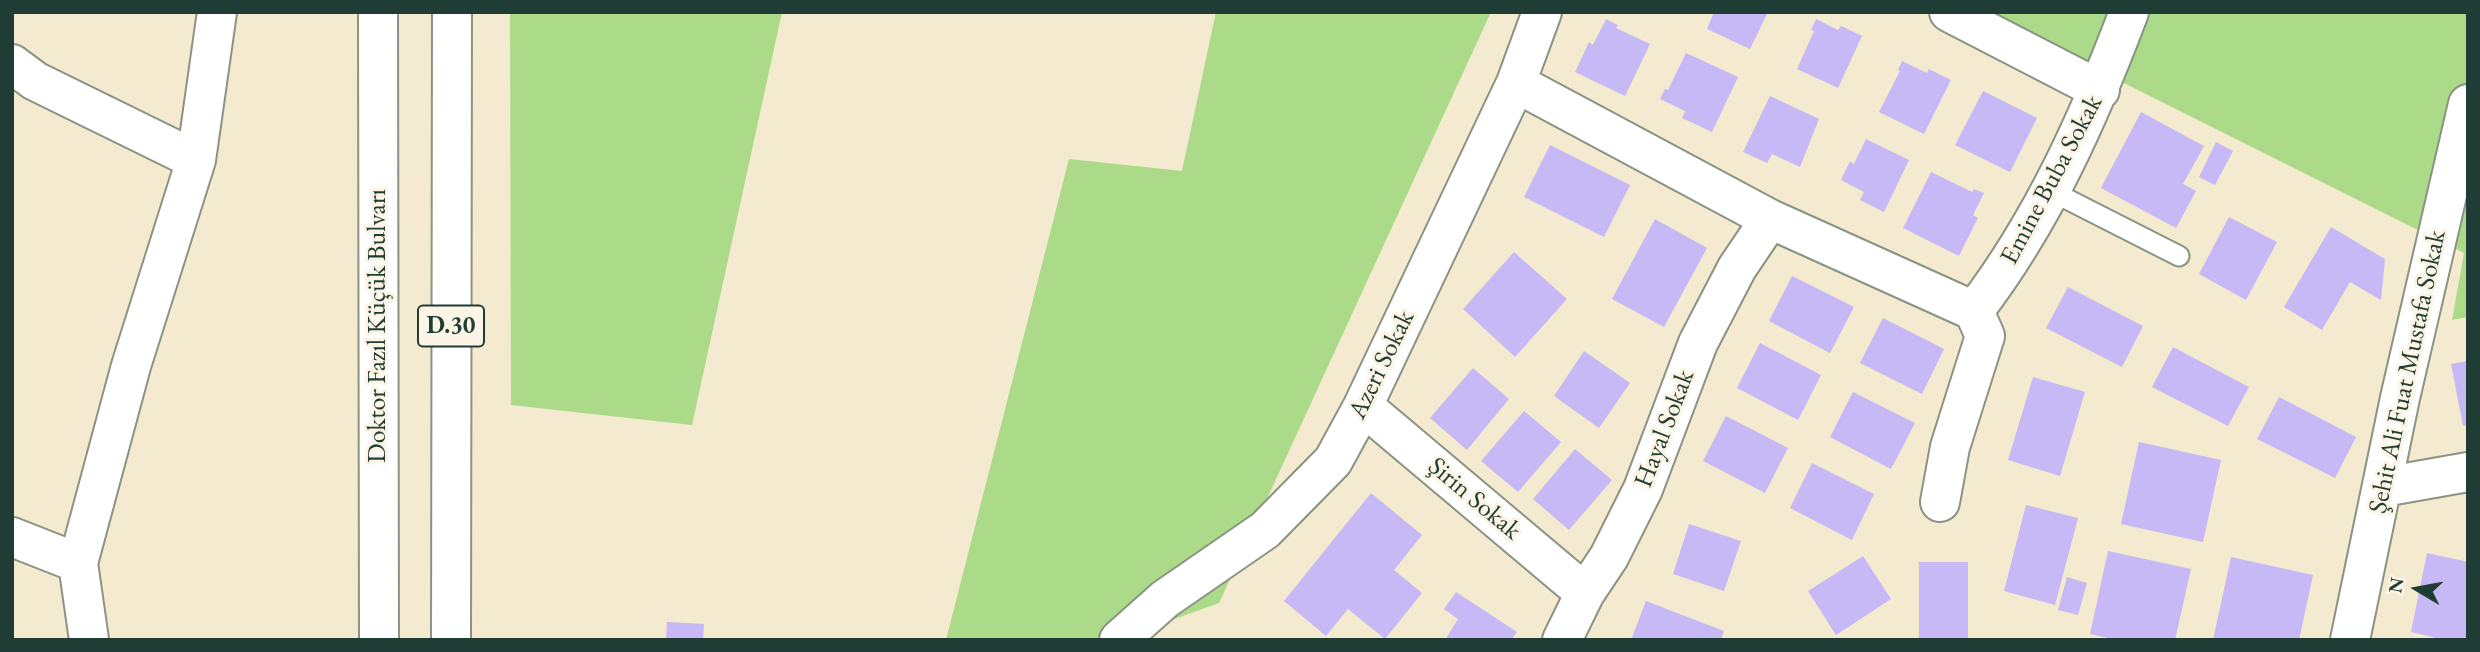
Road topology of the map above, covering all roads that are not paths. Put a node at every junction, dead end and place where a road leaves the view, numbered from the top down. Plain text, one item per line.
1 (217, 12) edge
2 (378, 12) edge
3 (452, 12) edge
4 (1542, 12) edge
5 (1949, 12) edge
6 (2129, 12) edge
7 (12, 64) edge
8 (1516, 83) junction
9 (2100, 90) junction
10 (2468, 104) edge
11 (196, 160) junction
12 (2460, 165) edge
13 (2051, 191) junction
14 (1770, 219) junction
15 (2179, 256) dead end
16 (1974, 312) junction
17 (1363, 405) junction
18 (2468, 472) edge
19 (2383, 487) junction
20 (1940, 502) dead end
21 (12, 537) edge
22 (78, 563) junction
23 (1585, 593) junction
24 (89, 640) edge
25 (379, 640) edge
26 (451, 640) edge
27 (1119, 640) edge
28 (1562, 640) edge
29 (2350, 640) edge

1 - 11 main road
2 - 25 main road, Doktor Fazıl Küçük Bulvarı / D.30
3 - 26 main road, D.30
4 - 8 main road, Azeri Sokak
5 - 9 main road
6 - 9 main road, Emine Buba Sokak
7 - 11 main road
8 - 14 main road
8 - 17 main road, Azeri Sokak
9 - 13 main road, Emine Buba Sokak
10 - 12 main road, Şehit Ali Fuat Mustafa Sokak
11 - 22 main road
12 - 19 main road, Şehit Ali Fuat Mustafa Sokak
13 - 15 lane
13 - 16 main road, Emine Buba Sokak
14 - 16 main road
14 - 23 main road, Hayal Sokak
16 - 20 main road
17 - 23 main road, Şirin Sokak
17 - 27 main road, Azeri Sokak
18 - 19 main road
19 - 29 main road, Şehit Ali Fuat Mustafa Sokak
21 - 22 main road
22 - 24 main road
23 - 28 main road, Hayal Sokak

